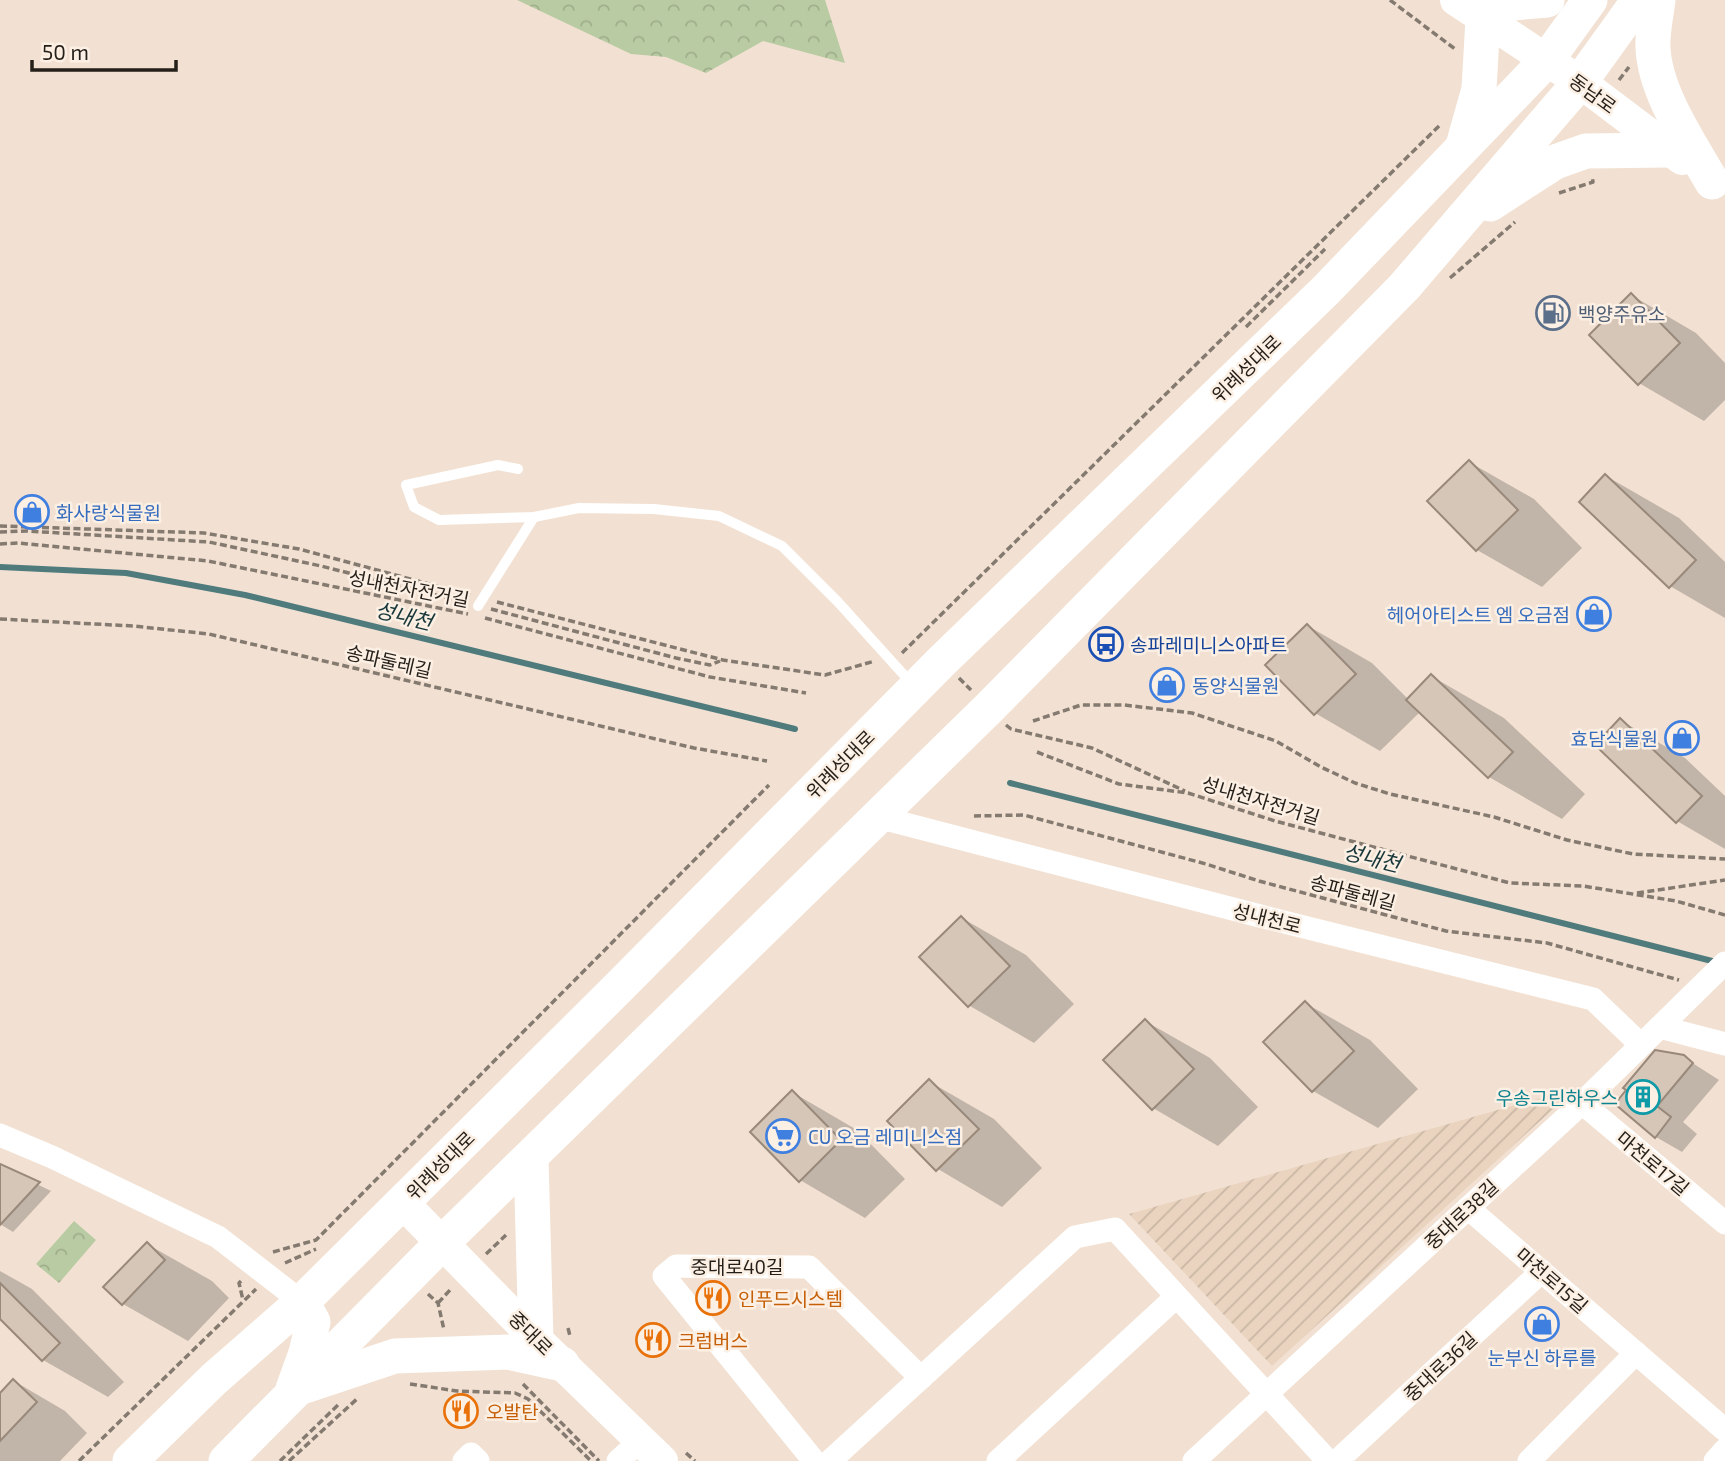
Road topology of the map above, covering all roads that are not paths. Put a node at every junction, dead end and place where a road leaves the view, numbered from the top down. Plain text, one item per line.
1 (1547, 0) edge
2 (1590, 0) edge
3 (1639, 0) edge
4 (1658, 0) edge
5 (1477, 6) edge
6 (1546, 61) junction
7 (1580, 82) junction
8 (1462, 149) junction
9 (1669, 149) junction
10 (1718, 186) edge
11 (1455, 227) junction
12 (518, 469) dead end
13 (534, 517) junction
14 (481, 602) road end
15 (916, 688) junction
16 (878, 817) junction
17 (1725, 963) edge
18 (1663, 1023) junction
19 (1640, 1044) junction
20 (1725, 1044) edge
21 (1582, 1103) junction
22 (0, 1135) edge
23 (531, 1159) junction
24 (402, 1202) junction
25 (1468, 1208) junction
26 (1725, 1223) edge
27 (442, 1243) junction
28 (1542, 1272) junction
29 (1176, 1297) junction
30 (302, 1302) junction
31 (536, 1339) junction
32 (1636, 1353) junction
33 (241, 1356) junction
34 (562, 1364) junction
35 (921, 1378) junction
36 (1265, 1395) junction
37 (288, 1399) junction
38 (1725, 1430) edge
39 (651, 1450) edge
40 (1725, 1450) edge
41 (828, 1460) edge
42 (130, 1461) edge
43 (226, 1461) edge
44 (464, 1461) edge
45 (478, 1461) edge
46 (618, 1461) edge
47 (998, 1461) edge
48 (1194, 1461) edge
49 (1328, 1461) edge
50 (1338, 1461) edge
51 (1529, 1461) edge
52 (1715, 1461) edge

1 - 5 main road
2 - 6 main road, 위례성대로
3 - 7 main road
4 - 10 main road
5 - 6 main road, 동남로
5 - 8 main road
6 - 7 main road, 동남로
6 - 8 main road, 위례성대로
7 - 9 main road, 동남로
7 - 11 main road
8 - 15 main road, 위례성대로
9 - 10 main road, 동남로
9 - 11 main road
11 - 16 main road
12 - 13 lane
13 - 14 lane
13 - 15 lane
15 - 24 main road, 위례성대로
16 - 19 street, 성내천로
16 - 23 main road
17 - 18 street, 중대로38길
18 - 19 street, 중대로38길
18 - 20 street
19 - 21 street, 중대로38길
21 - 25 street, 중대로38길
21 - 26 street, 마천로17길
22 - 30 street
23 - 27 main road
23 - 31 main road
24 - 27 main road, 중대로
24 - 30 main road, 위례성대로
25 - 28 street, 마천로15길
25 - 36 street, 중대로38길
27 - 31 main road, 중대로
27 - 37 main road
28 - 32 street, 마천로15길
28 - 50 street, 중대로36길
29 - 35 street, 중대로40길
29 - 36 street, 중대로40길
29 - 47 street
30 - 33 main road, 위례성대로
30 - 37 main road
31 - 34 main road, 중대로
32 - 38 street, 마천로15길
32 - 51 street
33 - 37 main road
33 - 42 main road, 위례성대로
34 - 37 main road
34 - 39 main road, 중대로
35 - 41 street, 중대로40길
35 - 41 street, 중대로40길
36 - 48 street, 중대로38길
36 - 49 street, 중대로40길
37 - 43 main road
39 - 46 street
40 - 52 street
44 - 45 street

